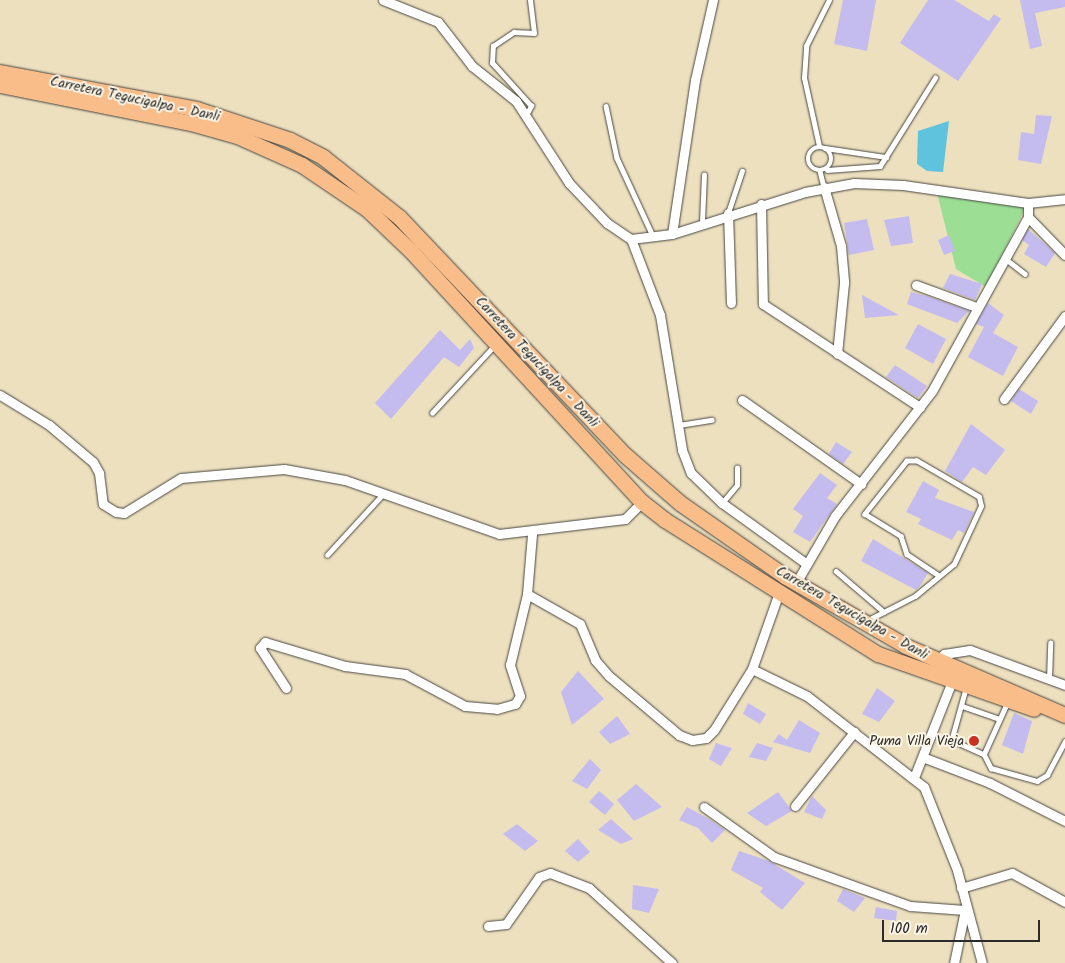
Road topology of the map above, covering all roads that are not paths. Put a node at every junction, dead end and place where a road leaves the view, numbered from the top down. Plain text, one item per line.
1 (530, 0) edge
2 (713, 0) edge
3 (829, 0) edge
4 (387, 1) edge
5 (0, 72) edge
6 (935, 78) dead end
7 (0, 85) edge
8 (606, 106) dead end
9 (525, 118) junction
10 (819, 146) junction
11 (825, 148) junction
12 (886, 157) junction
13 (827, 170) junction
14 (742, 171) dead end
15 (820, 171) junction
16 (704, 175) dead end
17 (824, 187) junction
18 (1065, 199) edge
19 (1028, 203) junction
20 (761, 204) junction
21 (728, 213) junction
22 (1028, 217) junction
23 (702, 222) junction
24 (672, 234) junction
25 (654, 237) junction
26 (631, 239) junction
27 (1065, 255) edge
28 (1002, 259) junction
29 (1025, 274) dead end
30 (916, 285) dead end
31 (731, 303) dead end
32 (976, 307) junction
33 (1065, 316) edge
34 (495, 345) junction
35 (837, 354) junction
36 (0, 395) edge
37 (1004, 398) dead end
38 (742, 400) dead end
39 (920, 407) junction
40 (432, 413) dead end
41 (712, 420) dead end
42 (679, 425) junction
43 (737, 468) dead end
44 (658, 483) junction
45 (861, 484) junction
46 (384, 493) junction
47 (642, 502) junction
48 (680, 502) junction
49 (722, 503) junction
50 (665, 520) junction
51 (532, 534) junction
52 (327, 555) dead end
53 (804, 562) junction
54 (836, 571) dead end
55 (938, 575) junction
56 (796, 583) junction
57 (527, 594) junction
58 (778, 595) junction
59 (884, 612) junction
60 (867, 620) junction
61 (892, 636) junction
62 (854, 640) junction
63 (1050, 643) dead end
64 (879, 654) junction
65 (935, 661) junction
66 (752, 669) junction
67 (954, 675) junction
68 (1049, 679) junction
69 (1065, 685) edge
70 (286, 688) dead end
71 (967, 688) junction
72 (1008, 701) junction
73 (962, 706) junction
74 (1060, 714) edge
75 (999, 719) junction
76 (854, 732) junction
77 (1065, 741) edge
78 (984, 754) junction
79 (925, 758) junction
80 (915, 775) junction
81 (795, 806) dead end
82 (704, 807) dead end
83 (1065, 821) edge
84 (961, 888) junction
85 (1065, 902) edge
86 (965, 910) junction
87 (488, 926) dead end
88 (672, 963) edge
89 (954, 963) edge
90 (982, 963) edge

1 - 9 lane
2 - 24 street
3 - 10 lane
4 - 9 street
5 - 44 highway, Carretera Tegucigalpa - Danli
6 - 12 lane
7 - 34 highway, Carretera Tegucigalpa - Danli
8 - 25 lane
9 - 26 street
10 - 11 lane
10 - 15 lane
11 - 12 lane
11 - 13 lane
12 - 13 lane
13 - 15 lane
14 - 21 lane
15 - 17 lane
16 - 23 lane
17 - 19 street
17 - 20 street
17 - 35 street
18 - 19 street
19 - 22 street
20 - 21 street
20 - 35 street
21 - 23 street
21 - 31 street
22 - 27 street
22 - 28 street
23 - 24 street
24 - 25 street
25 - 26 street
26 - 42 street
28 - 29 lane
28 - 32 street
30 - 32 street
32 - 39 street
33 - 37 street
34 - 40 lane
34 - 47 highway, Carretera Tegucigalpa - Danli
35 - 39 street
36 - 46 street
38 - 45 street
39 - 45 street
41 - 42 lane
42 - 49 street
43 - 49 lane
44 - 47 highway
44 - 48 highway, Carretera Tegucigalpa - Danli
45 - 53 street
46 - 51 street
46 - 52 lane
47 - 50 highway, Carretera Tegucigalpa - Danli
47 - 51 street
48 - 50 highway
48 - 56 highway, Carretera Tegucigalpa - Danli
49 - 53 street
50 - 58 highway, Carretera Tegucigalpa - Danli
51 - 57 street
53 - 56 street
54 - 59 lane
55 - 55 lane
55 - 59 lane
56 - 60 highway, Carretera Tegucigalpa - Danli
57 - 66 street
57 - 70 street
58 - 62 highway, Carretera Tegucigalpa - Danli
58 - 66 street
59 - 60 lane
60 - 61 highway, Carretera Tegucigalpa - Danli
60 - 62 highway
61 - 64 highway
61 - 65 highway, Carretera Tegucigalpa - Danli
62 - 64 highway, Carretera Tegucigalpa - Danli
63 - 68 lane
64 - 67 highway, Carretera Tegucigalpa - Danli
65 - 67 highway, Carretera Tegucigalpa - Danli
65 - 68 street
66 - 76 street
67 - 71 highway, Carretera Tegucigalpa - Danli
67 - 74 highway, Carretera Tegucigalpa - Danli
67 - 79 street
68 - 69 street
71 - 72 highway, Carretera Tegucigalpa - Danli
71 - 73 lane
72 - 74 highway, Carretera Tegucigalpa - Danli
72 - 75 lane
73 - 75 lane
73 - 78 lane
75 - 78 lane
76 - 80 street
76 - 81 street
77 - 78 lane
79 - 80 street
79 - 83 street
80 - 84 street
82 - 86 street
84 - 85 street
84 - 86 street
86 - 89 street
86 - 90 street
87 - 88 street

